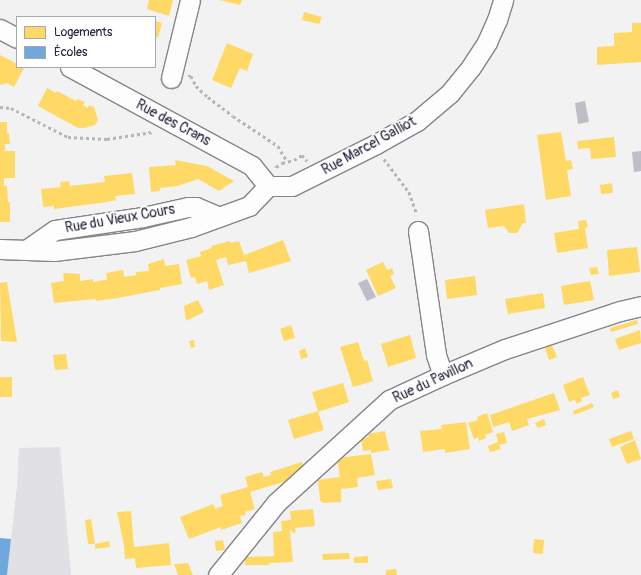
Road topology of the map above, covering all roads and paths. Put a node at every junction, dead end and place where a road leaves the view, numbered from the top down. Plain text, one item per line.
1 (190, 0) edge
2 (503, 0) edge
3 (0, 29) edge
4 (16, 37) edge
5 (72, 68) edge
6 (190, 76) dead end
7 (171, 78) dead end
8 (0, 107) edge
9 (167, 120) junction
10 (376, 144) junction
11 (287, 161) junction
12 (270, 164) dead end
13 (312, 165) junction
14 (268, 186) junction
15 (418, 231) joint
16 (0, 249) edge
17 (641, 306) edge
18 (443, 375) junction
19 (218, 575) edge

1 - 7 street
2 - 10 street, Rue Marcel Galliot
3 - 4 street
5 - 9 street, Rue des Crans
6 - 11 path
8 - 9 path
9 - 14 street, Rue des Crans
10 - 13 street, Rue Marcel Galliot
10 - 15 path
11 - 12 path
11 - 13 path
13 - 14 street, Rue Marcel Galliot
14 - 16 street, Rue du Vieux Cours
15 - 18 street
17 - 18 street, Rue du Pavillon
18 - 19 street, Rue du Pavillon

